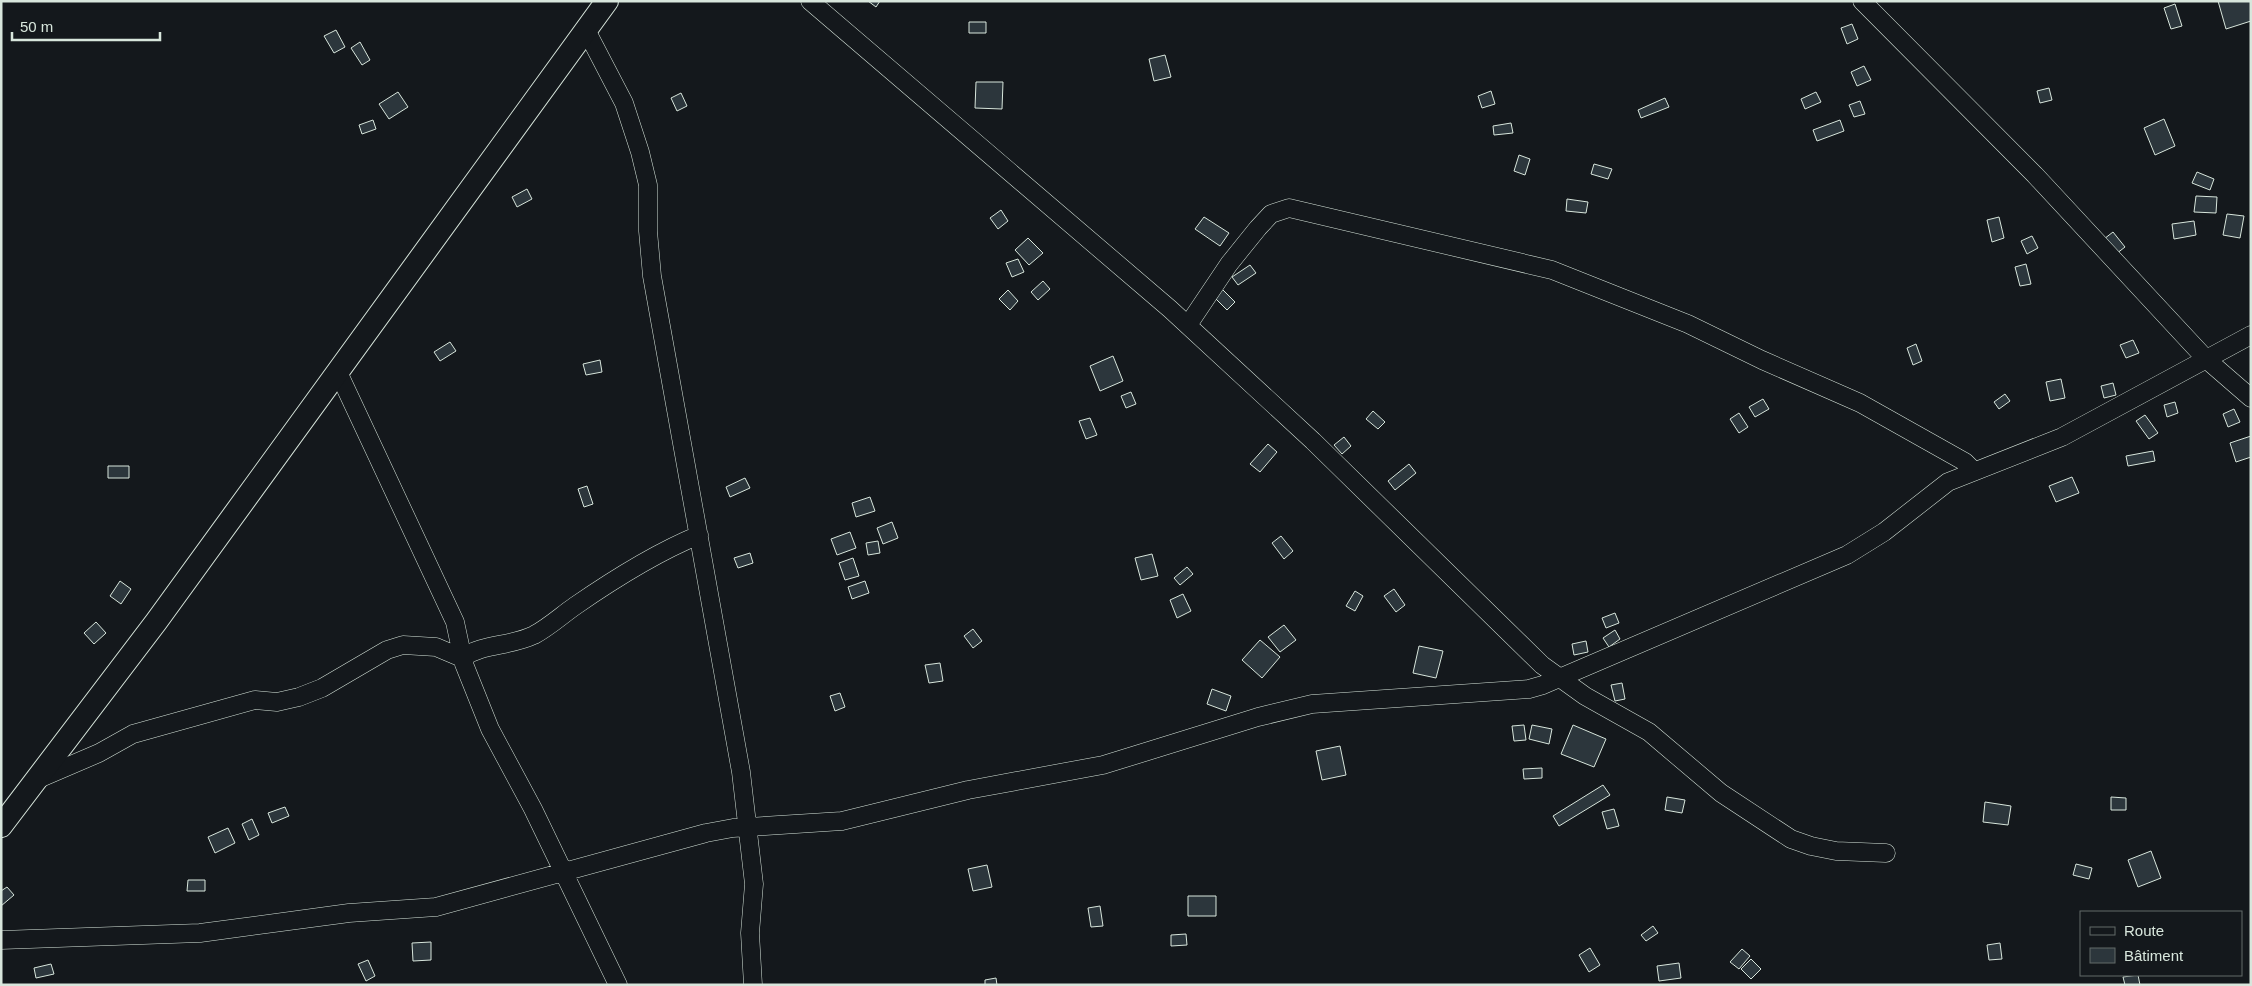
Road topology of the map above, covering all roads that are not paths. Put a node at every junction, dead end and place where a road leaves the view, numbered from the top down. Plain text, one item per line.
1 (607, 1) edge
2 (810, 1) edge
3 (1862, 1) edge
4 (586, 30) junction
5 (1188, 325) junction
6 (2251, 335) edge
7 (2206, 359) junction
8 (338, 372) junction
9 (2251, 398) edge
10 (1974, 471) junction
11 (699, 535) junction
12 (462, 658) junction
13 (1560, 679) junction
14 (36, 780) junction
15 (1, 826) edge
16 (749, 829) junction
17 (1886, 853) dead end
18 (563, 872) junction
19 (1, 940) edge
20 (618, 985) edge
21 (753, 985) edge

1 - 4 street
2 - 5 street
3 - 7 street
4 - 8 street
4 - 11 street
5 - 10 street
5 - 13 street
6 - 7 street
7 - 9 street
7 - 10 street
8 - 12 street
8 - 14 street
10 - 13 street
11 - 12 street
11 - 16 street
12 - 14 street
12 - 18 street
13 - 16 street
13 - 17 street
14 - 15 street
16 - 18 street
16 - 21 street
18 - 19 street
18 - 20 street

